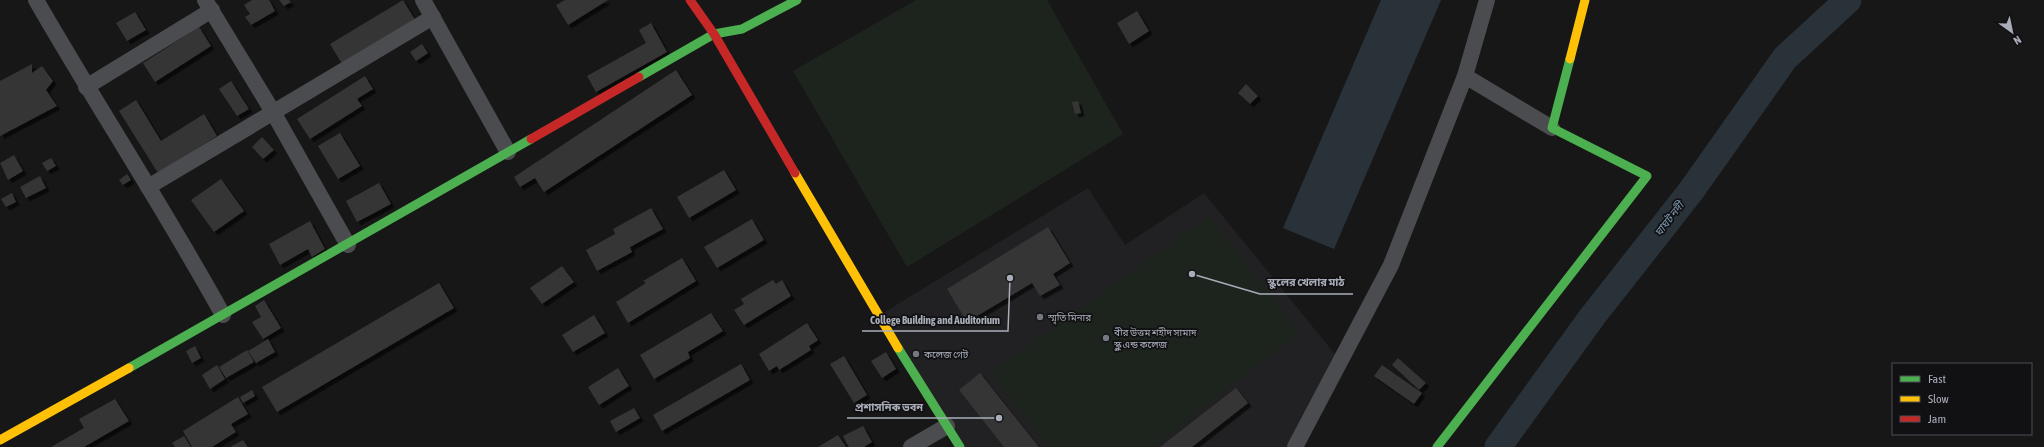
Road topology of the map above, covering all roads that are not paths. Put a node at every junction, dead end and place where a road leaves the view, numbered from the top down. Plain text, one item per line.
1 (36, 0) edge
2 (423, 0) edge
3 (690, 0) edge
4 (797, 0) edge
5 (1487, 0) edge
6 (1585, 0) edge
7 (208, 5) edge
8 (433, 17) junction
9 (714, 34) junction
10 (1465, 76) junction
11 (86, 87) junction
12 (273, 112) junction
13 (1552, 128) junction
14 (508, 152) junction
15 (148, 187) junction
16 (348, 245) junction
17 (223, 315) junction
18 (947, 426) junction
19 (0, 440) edge
20 (911, 447) edge
21 (960, 447) edge
22 (1295, 447) edge
23 (1437, 447) edge

1 - 11 street
2 - 8 street
3 - 9 street
4 - 9 street
5 - 10 street
6 - 13 street
7 - 11 street
7 - 12 street
8 - 12 street
8 - 14 street
9 - 14 street
9 - 18 street
10 - 13 street
10 - 22 street
11 - 15 street
12 - 15 street
12 - 16 street
13 - 23 street
14 - 16 street
15 - 17 street
16 - 17 street
17 - 19 street
18 - 20 street
18 - 21 street

